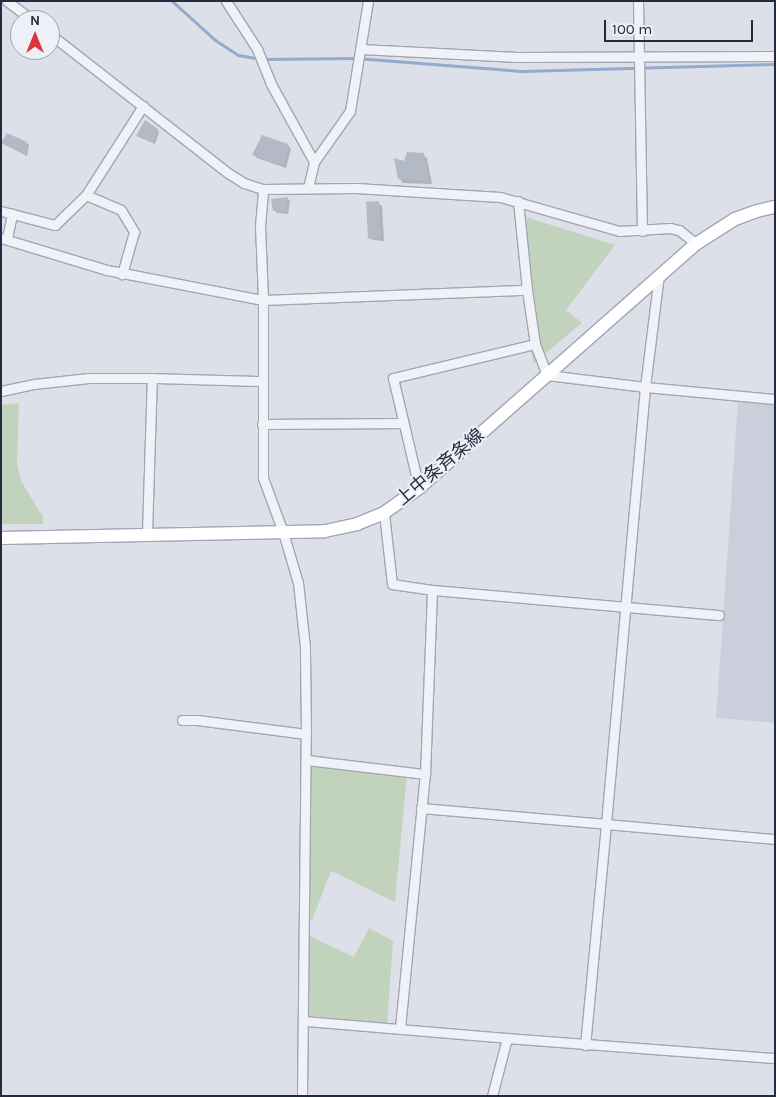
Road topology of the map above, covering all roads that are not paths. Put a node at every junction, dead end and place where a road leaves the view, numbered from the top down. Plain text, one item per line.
1 (7, 1) edge
2 (226, 1) edge
3 (368, 1) edge
4 (638, 1) edge
5 (19, 10) edge
6 (60, 42) edge
7 (361, 49) junction
8 (775, 56) edge
9 (638, 58) junction
10 (143, 106) junction
11 (314, 162) junction
12 (308, 188) junction
13 (263, 189) junction
14 (86, 195) junction
15 (518, 200) junction
16 (775, 207) edge
17 (1, 211) edge
18 (12, 214) junction
19 (642, 231) junction
20 (4, 238) edge
21 (696, 244) junction
22 (122, 274) junction
23 (659, 275) junction
24 (527, 290) junction
25 (263, 300) junction
26 (535, 344) junction
27 (547, 375) junction
28 (152, 378) junction
29 (262, 381) junction
30 (645, 387) junction
31 (1, 391) edge
32 (775, 399) edge
33 (403, 423) junction
34 (262, 424) junction
35 (419, 488) junction
36 (384, 513) junction
37 (283, 532) junction
38 (146, 533) junction
39 (1, 538) edge
40 (432, 590) junction
41 (627, 605) junction
42 (719, 615) dead end
43 (182, 720) dead end
44 (306, 734) junction
45 (307, 760) junction
46 (425, 774) junction
47 (421, 808) junction
48 (606, 824) junction
49 (775, 839) edge
50 (304, 1021) junction
51 (400, 1028) junction
52 (507, 1038) junction
53 (585, 1046) junction
54 (775, 1058) edge
55 (302, 1096) edge
56 (492, 1096) edge

1 - 5 street
2 - 11 street
3 - 7 street
4 - 9 street
6 - 10 street
7 - 9 street
7 - 11 street
8 - 9 street
9 - 19 street
10 - 13 street
10 - 14 street
11 - 12 street
12 - 13 street
12 - 15 street
13 - 25 street
14 - 18 street
14 - 22 street
15 - 19 street
15 - 24 street
16 - 21 main road, 上中条斉条線
17 - 18 street
18 - 20 street
19 - 21 street
20 - 22 street
21 - 23 main road, 上中条斉条線
22 - 25 street
23 - 27 main road, 上中条斉条線
23 - 30 street
24 - 25 street
24 - 26 street
25 - 29 street
26 - 27 street
26 - 33 street
27 - 30 street
27 - 35 main road, 上中条斉条線
28 - 29 street
28 - 31 street
28 - 38 street
29 - 34 street
30 - 32 street
30 - 41 street
33 - 34 street
33 - 35 street
34 - 37 street
35 - 36 main road, 上中条斉条線
36 - 37 main road, 上中条斉条線
36 - 40 street
37 - 38 main road, 上中条斉条線
37 - 44 street
38 - 39 main road, 上中条斉条線
40 - 41 street
40 - 46 street
41 - 42 street
41 - 48 street
43 - 44 street
44 - 45 street
45 - 46 street
45 - 50 street
46 - 47 street
47 - 48 street
47 - 51 street
48 - 49 street
48 - 53 street
50 - 51 street
50 - 55 street
51 - 52 street
52 - 53 street
52 - 56 street
53 - 54 street

